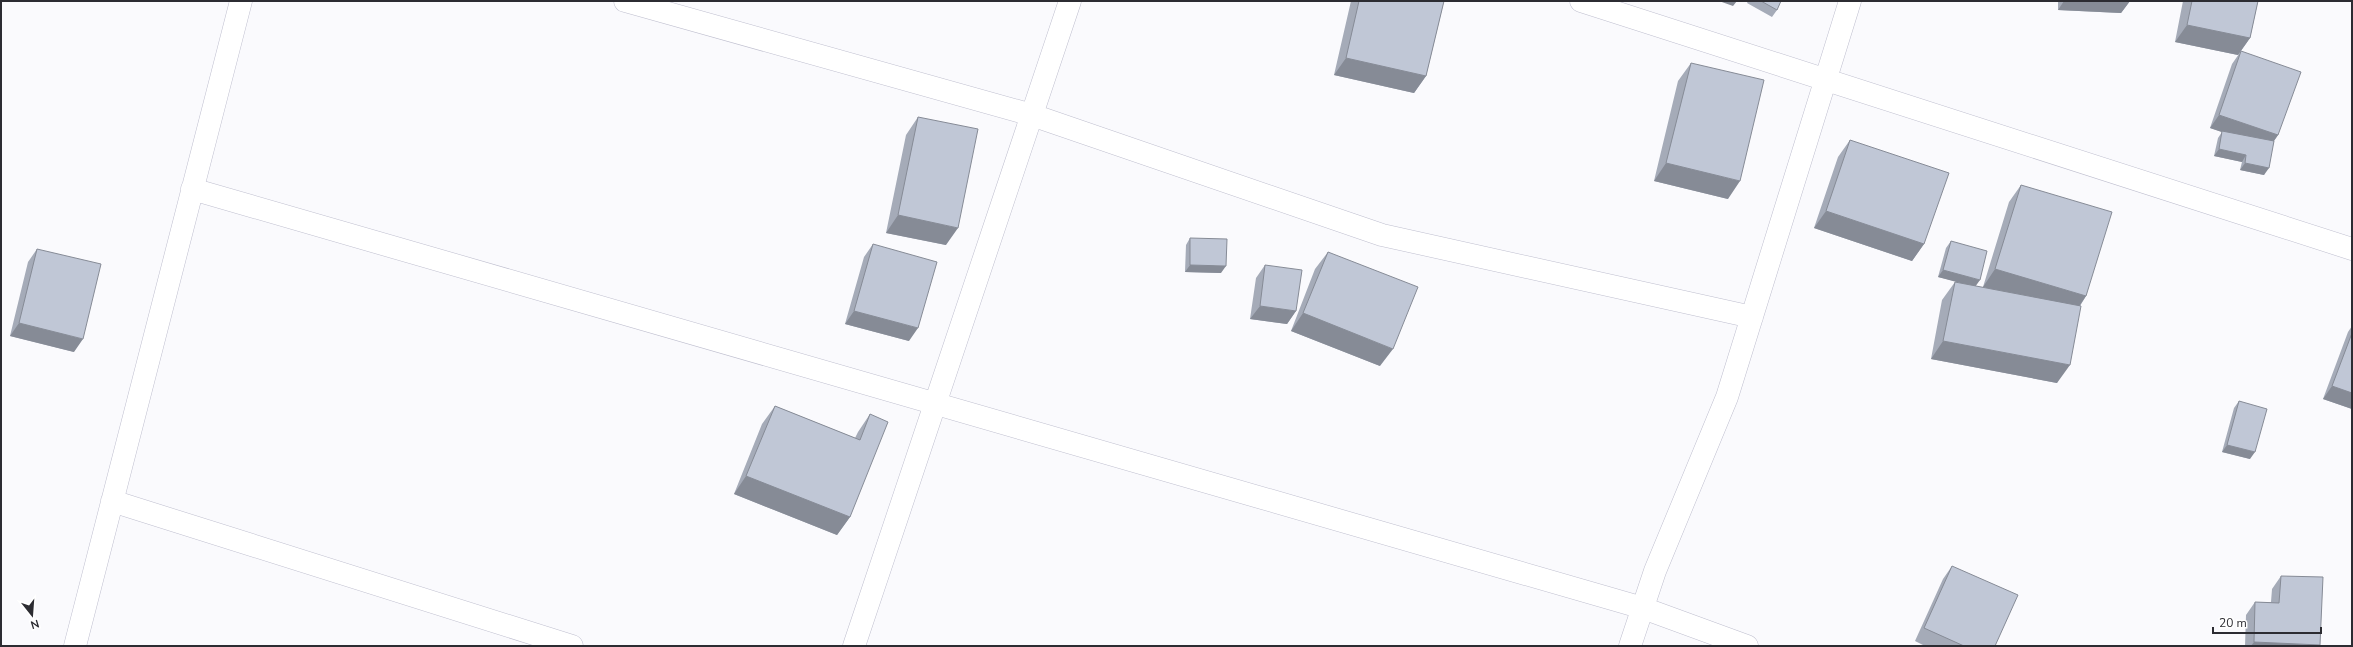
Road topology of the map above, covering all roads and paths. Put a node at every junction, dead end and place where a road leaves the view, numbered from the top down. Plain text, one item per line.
1 (241, 1) edge
2 (626, 1) edge
3 (1070, 1) edge
4 (1581, 1) edge
5 (1850, 1) edge
6 (1825, 79) junction
7 (1032, 115) junction
8 (192, 189) junction
9 (2352, 249) edge
10 (1752, 317) junction
11 (935, 403) junction
12 (112, 501) junction
13 (1643, 608) junction
14 (75, 646) edge
15 (572, 646) edge
16 (854, 646) edge
17 (1630, 646) edge
18 (1747, 646) edge

1 - 8 street
2 - 7 street
3 - 7 street
4 - 6 street
5 - 6 street
6 - 9 street
6 - 10 street
7 - 10 street
7 - 11 street
8 - 11 street
8 - 12 street
10 - 13 street
11 - 13 street
11 - 16 street
12 - 14 street
12 - 15 street
13 - 17 street
13 - 18 street

